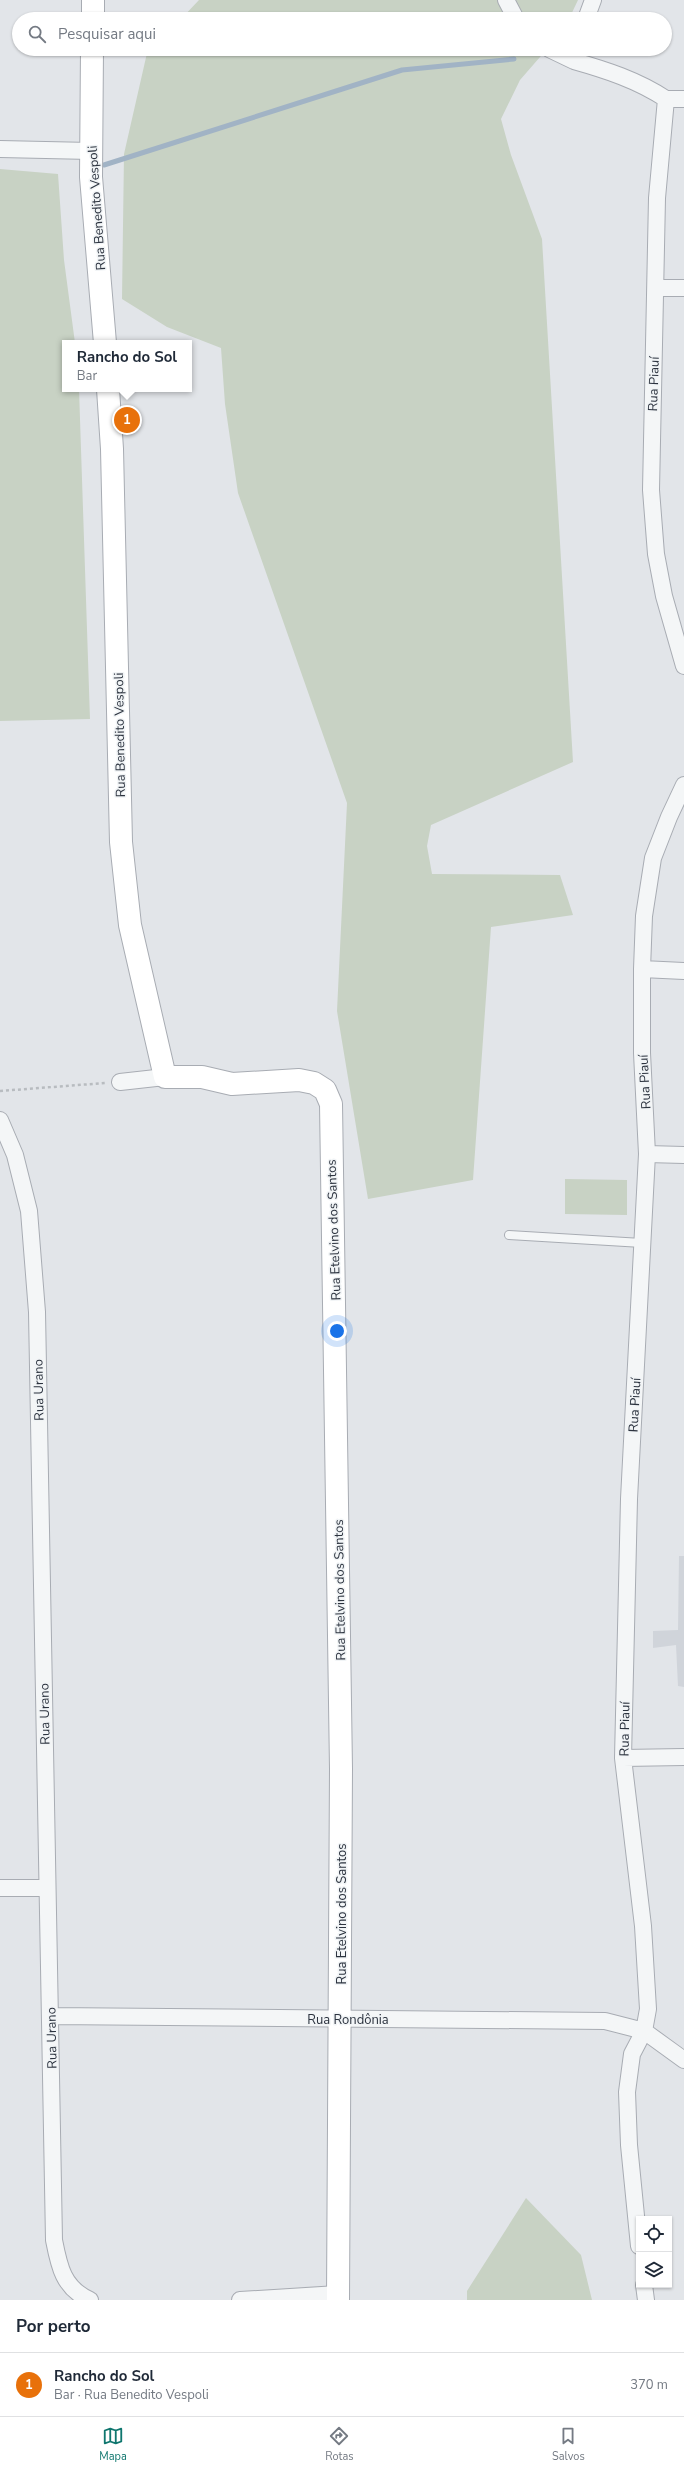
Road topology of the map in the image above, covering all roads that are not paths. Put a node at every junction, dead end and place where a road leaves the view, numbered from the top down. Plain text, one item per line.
1 (93, 0) edge
2 (506, 0) edge
3 (594, 0) edge
4 (93, 12) edge
5 (512, 12) edge
6 (589, 12) edge
7 (92, 56) edge
8 (577, 56) edge
9 (666, 98) junction
10 (684, 99) edge
11 (0, 150) edge
12 (91, 151) junction
13 (656, 288) junction
14 (684, 288) edge
15 (105, 340) edge
16 (108, 392) edge
17 (684, 666) edge
18 (684, 785) edge
19 (642, 970) junction
20 (684, 971) edge
21 (165, 1077) junction
22 (120, 1082) road end
23 (0, 1120) edge
24 (647, 1154) junction
25 (684, 1155) edge
26 (509, 1235) dead end
27 (642, 1243) junction
28 (684, 1757) edge
29 (622, 1758) junction
30 (0, 1888) edge
31 (47, 1888) junction
32 (51, 2016) junction
33 (340, 2019) junction
34 (644, 2031) junction
35 (684, 2060) edge
36 (636, 2216) edge
37 (644, 2288) edge
38 (338, 2297) edge
39 (90, 2300) edge
40 (240, 2300) edge
41 (646, 2300) edge

1 - 4 street
2 - 5 street
3 - 6 street
7 - 12 street, Rua Benedito Vespoli
8 - 9 street
9 - 10 street
9 - 13 street, Rua Piauí
11 - 12 street
12 - 15 street, Rua Benedito Vespoli
13 - 14 street
13 - 17 street, Rua Piauí
16 - 21 street, Rua Benedito Vespoli
18 - 19 street, Rua Piauí
19 - 20 street
19 - 24 street, Rua Piauí
21 - 22 street, Rua Etelvino dos Santos
21 - 33 street, Rua Etelvino dos Santos
23 - 31 street, Rua Urano
24 - 25 street
24 - 27 street, Rua Piauí
26 - 27 lane
27 - 29 street, Rua Piauí
28 - 29 street
29 - 34 street, Rua Piauí
30 - 31 street
31 - 32 street, Rua Urano
32 - 33 street, Rua Rondônia
32 - 39 street, Rua Urano
33 - 34 street, Rua Rondônia
33 - 38 street, Rua Etelvino dos Santos
34 - 35 street
34 - 36 street, Rua Piauí
37 - 41 street
38 - 40 street

